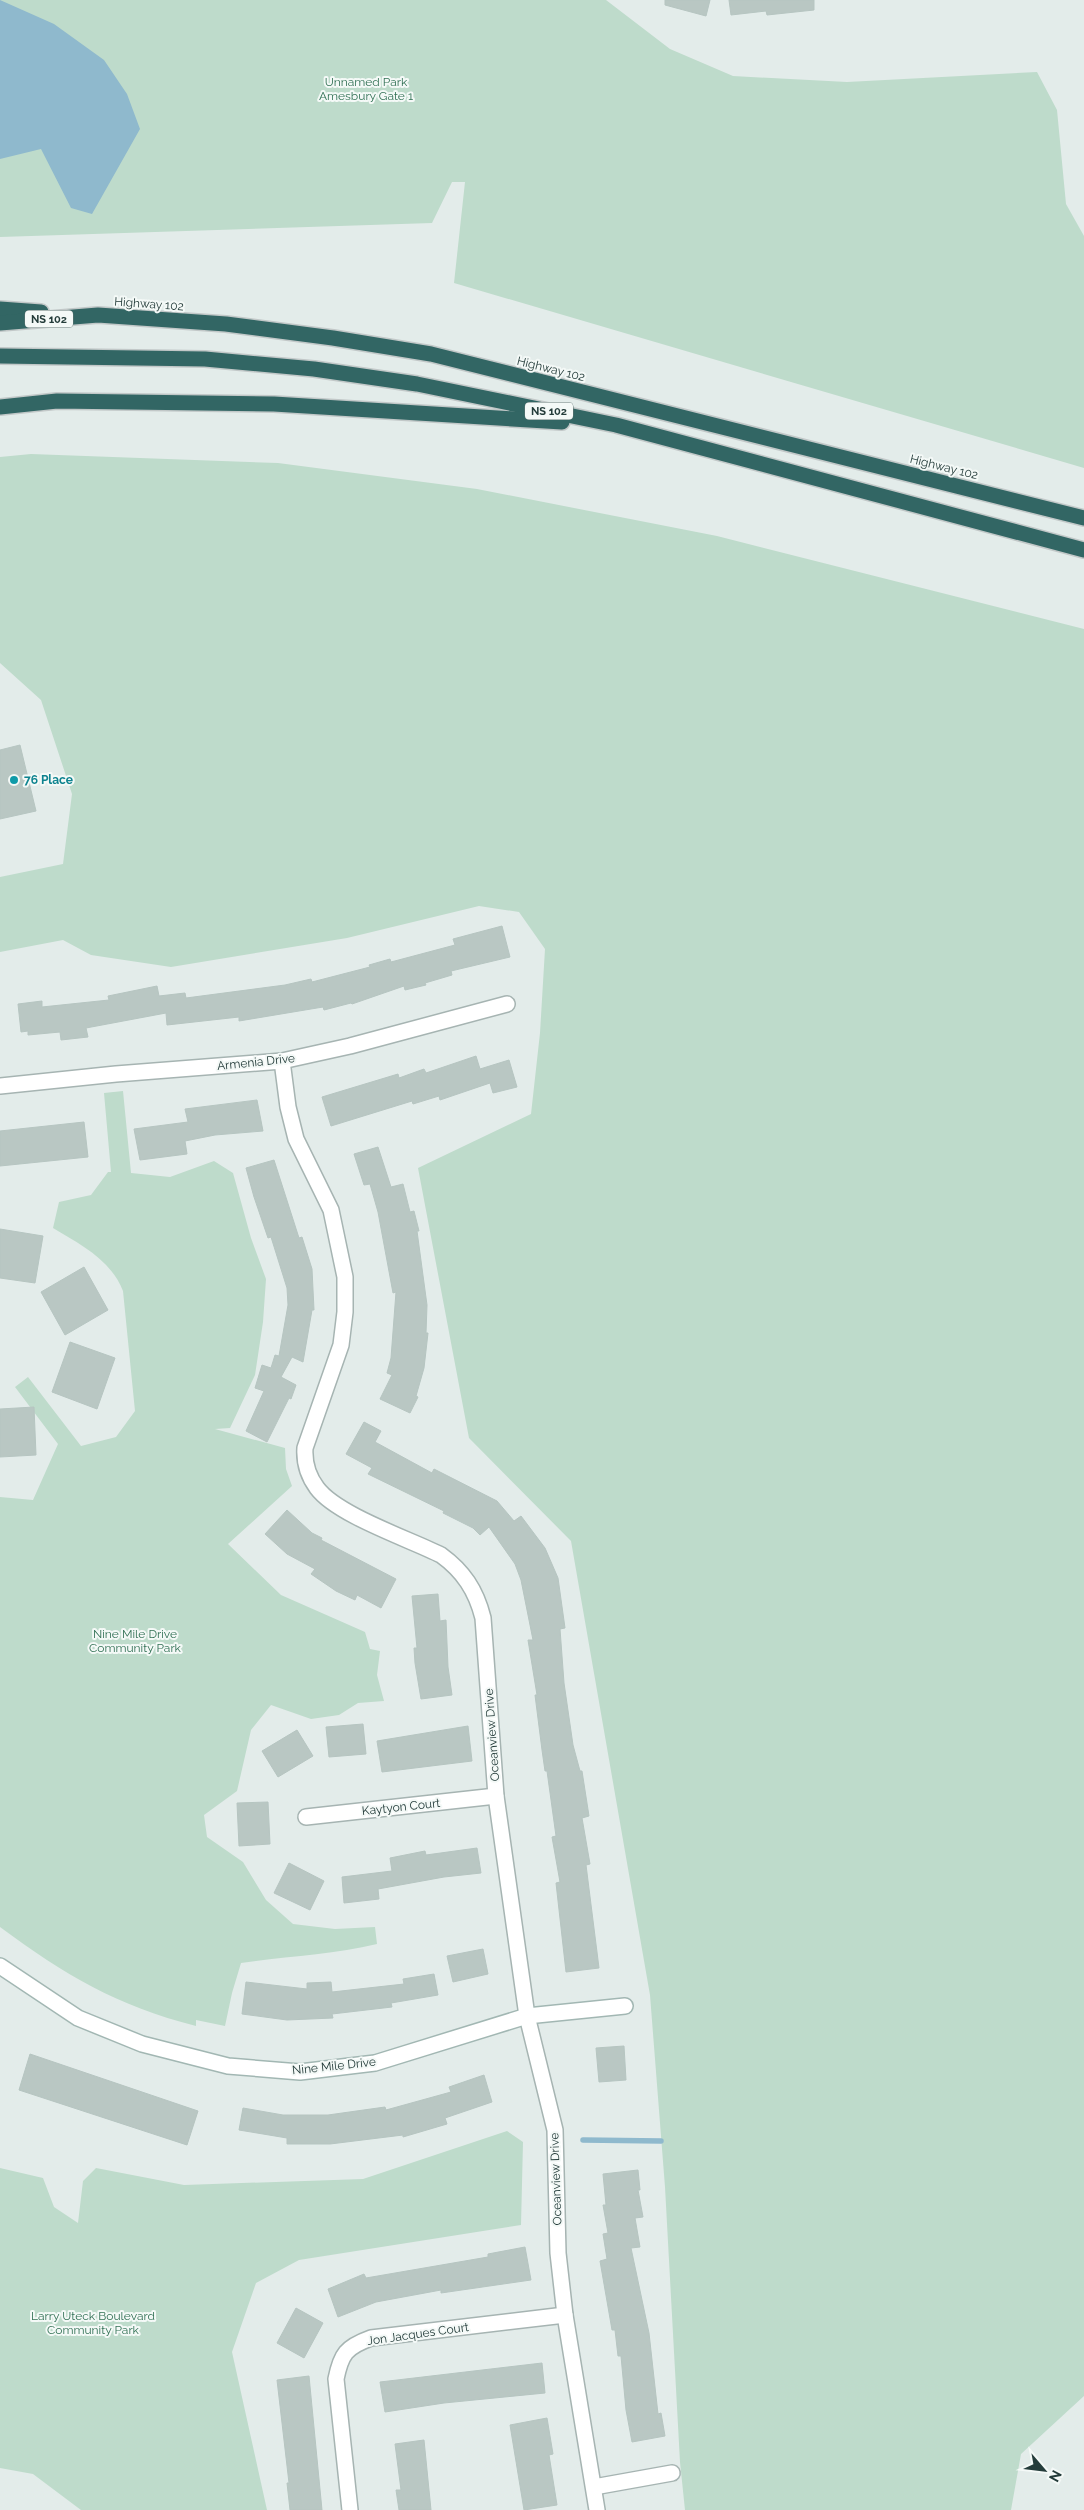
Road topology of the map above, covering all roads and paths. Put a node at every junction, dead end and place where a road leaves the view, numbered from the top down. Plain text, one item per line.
1 (0, 309) edge
2 (98, 315) junction
3 (0, 323) edge
4 (0, 356) edge
5 (0, 408) edge
6 (616, 425) junction
7 (1084, 518) edge
8 (1084, 550) edge
9 (507, 1004) dead end
10 (282, 1062) junction
11 (0, 1086) edge
12 (496, 1796) junction
13 (306, 1817) dead end
14 (0, 1966) edge
15 (625, 2006) dead end
16 (527, 2016) junction
17 (565, 2316) junction
18 (672, 2474) dead end
19 (594, 2487) junction
20 (350, 2510) edge
21 (597, 2510) edge

1 - 2 highway
2 - 3 highway, Highway 102 / NS 102
2 - 7 highway, Highway 102 / NS 102
4 - 6 highway, NS 102
5 - 6 highway
6 - 8 highway, NS 102
9 - 10 street, Armenia Drive
10 - 11 street, Armenia Drive
10 - 12 street, Oceanview Drive
12 - 13 street, Kaytyon Court
12 - 16 street, Oceanview Drive
14 - 16 street, Nine Mile Drive
15 - 16 street, Nine Mile Drive
16 - 17 street, Oceanview Drive
17 - 19 street, Oceanview Drive
17 - 20 street, Jon Jacques Court
18 - 19 street
19 - 21 street, Oceanview Drive

